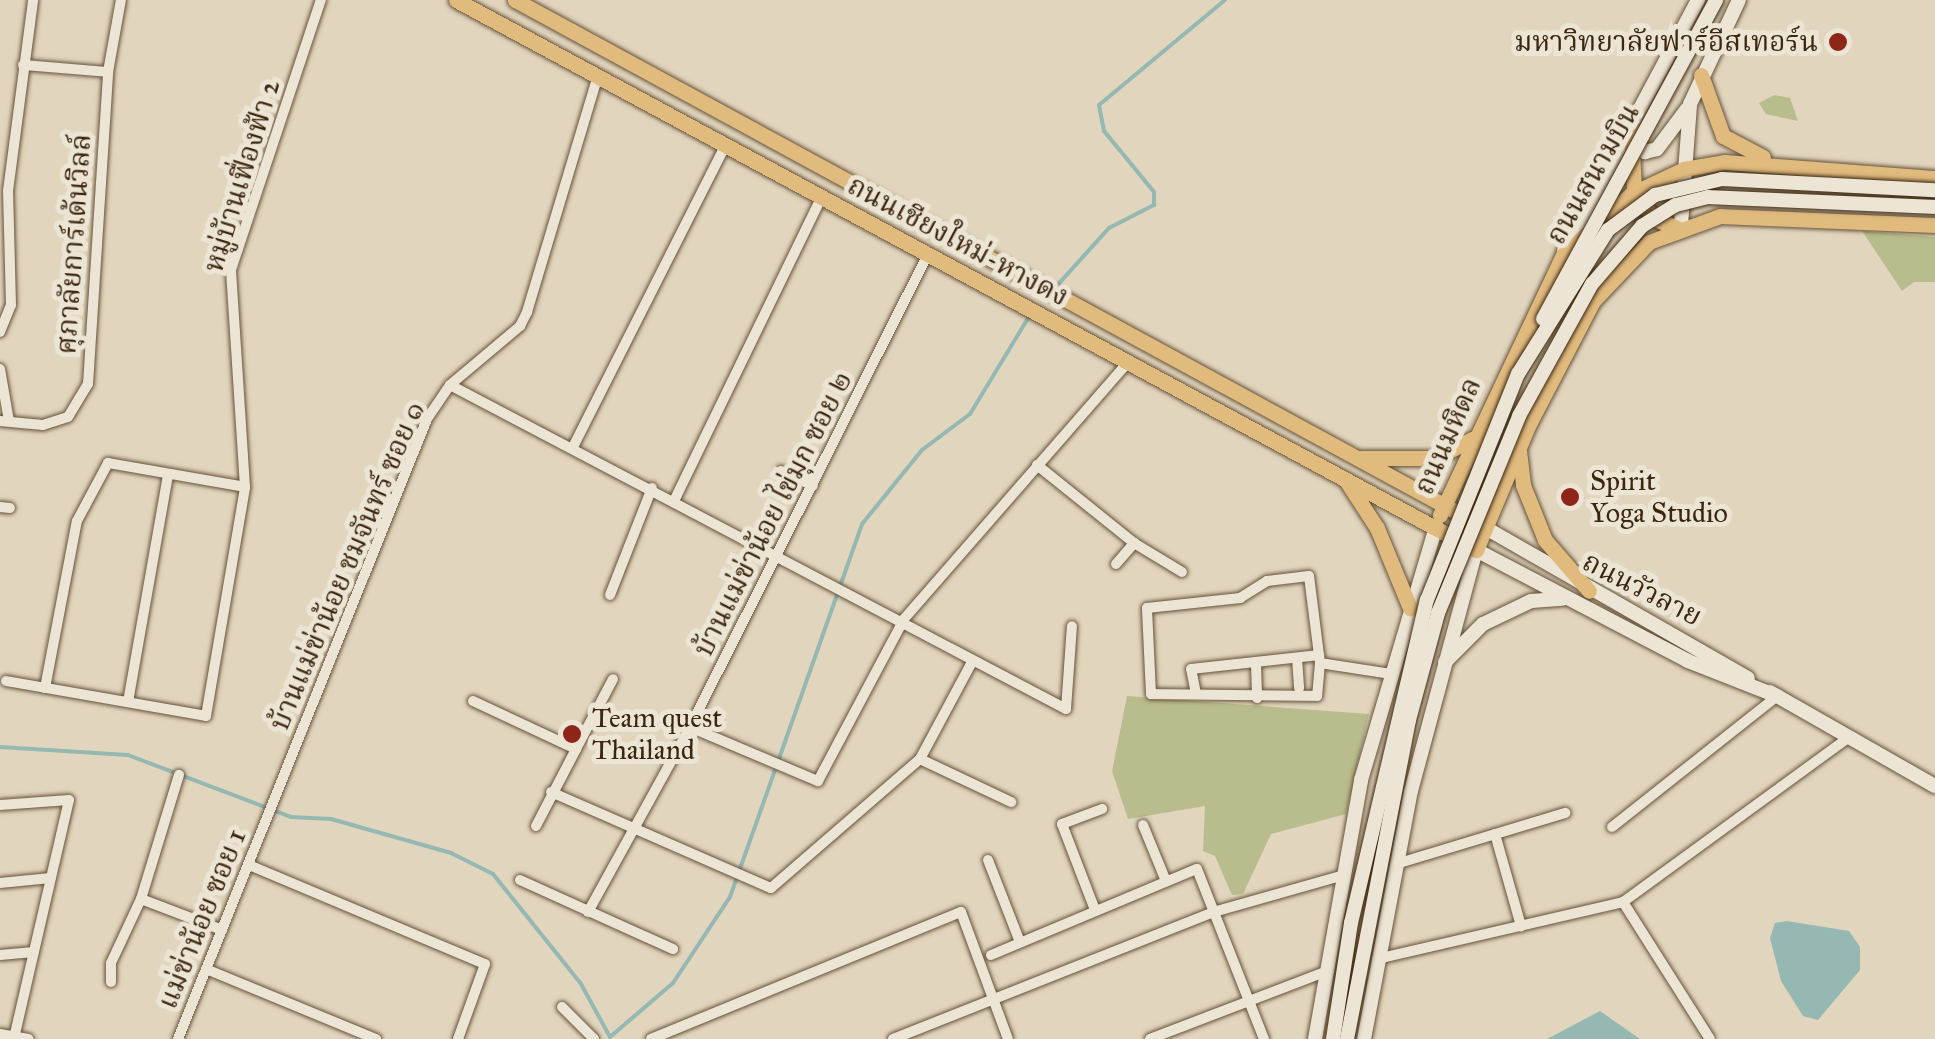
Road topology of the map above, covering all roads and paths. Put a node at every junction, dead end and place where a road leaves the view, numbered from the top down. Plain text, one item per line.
1 (32, 0) edge
2 (121, 0) edge
3 (321, 0) edge
4 (456, 0) edge
5 (515, 0) edge
6 (1698, 0) edge
7 (1716, 0) edge
8 (1739, 0) edge
9 (22, 65) junction
10 (108, 72) junction
11 (598, 75) junction
12 (1701, 75) junction
13 (654, 77) junction
14 (642, 98) junction
15 (1690, 104) junction
16 (1630, 132) junction
17 (726, 144) junction
18 (1786, 163) junction
19 (1827, 168) junction
20 (1684, 169) junction
21 (1935, 178) edge
22 (1935, 190) edge
23 (1634, 192) junction
24 (822, 196) junction
25 (1935, 206) edge
26 (1822, 220) junction
27 (1935, 225) edge
28 (1679, 226) junction
29 (928, 254) junction
30 (1562, 254) junction
31 (0, 332) edge
32 (1128, 362) junction
33 (0, 370) edge
34 (1518, 374) junction
35 (450, 385) junction
36 (4, 421) edge
37 (1472, 438) junction
38 (1519, 447) junction
39 (573, 448) junction
40 (1352, 458) junction
41 (1037, 465) junction
42 (782, 471) dead end
43 (168, 474) junction
44 (1346, 479) junction
45 (813, 486) junction
46 (245, 488) junction
47 (652, 488) junction
48 (674, 501) junction
49 (1443, 506) junction
50 (1436, 526) junction
51 (1484, 528) junction
52 (1134, 543) junction
53 (1476, 550) junction
54 (778, 556) junction
55 (1116, 564) dead end
56 (1182, 572) dead end
57 (1589, 591) junction
58 (610, 594) dead end
59 (1573, 600) junction
60 (1410, 608) junction
61 (904, 619) junction
62 (1072, 626) dead end
63 (1298, 658) junction
64 (1320, 659) junction
65 (972, 662) junction
66 (1256, 665) junction
67 (1441, 667) junction
68 (1391, 674) junction
69 (612, 680) dead end
70 (6, 681) dead end
71 (45, 688) junction
72 (1299, 688) dead end
73 (1196, 694) junction
74 (1776, 696) junction
75 (1258, 698) junction
76 (472, 701) dead end
77 (128, 702) junction
78 (690, 727) junction
79 (1848, 738) junction
80 (1372, 741) junction
81 (576, 750) junction
82 (1420, 753) junction
83 (920, 758) junction
84 (179, 775) dead end
85 (1935, 786) edge
86 (551, 792) junction
87 (1011, 802) dead end
88 (0, 805) edge
89 (1102, 809) dead end
90 (1565, 812) dead end
91 (268, 816) joint
92 (1143, 824) dead end
93 (536, 826) dead end
94 (1612, 827) dead end
95 (633, 833) junction
96 (1496, 834) junction
97 (988, 860) dead end
98 (1396, 864) junction
99 (249, 865) junction
100 (1341, 876) junction
101 (50, 878) junction
102 (520, 880) dead end
103 (0, 882) edge
104 (1166, 882) junction
105 (140, 899) junction
106 (1622, 902) junction
107 (1095, 910) junction
108 (1217, 910) junction
109 (588, 912) junction
110 (1521, 926) junction
111 (222, 930) junction
112 (1020, 942) junction
113 (672, 949) dead end
114 (34, 952) junction
115 (0, 954) edge
116 (992, 954) dead end
117 (1377, 959) junction
118 (206, 969) junction
119 (1322, 973) junction
120 (111, 982) dead end
121 (1252, 998) junction
122 (994, 1000) junction
123 (562, 1007) dead end
124 (0, 1034) edge
125 (14, 1036) edge
126 (29, 1039) edge
127 (178, 1039) edge
128 (376, 1039) edge
129 (458, 1039) edge
130 (594, 1039) edge
131 (651, 1039) edge
132 (894, 1039) edge
133 (1008, 1039) edge
134 (1150, 1039) edge
135 (1264, 1039) edge
136 (1315, 1039) edge
137 (1334, 1039) edge
138 (1347, 1039) edge
139 (1364, 1039) edge
140 (1710, 1039) edge

1 - 9 street
2 - 10 street, ศุภาลัยการ์เด้นวิลล์
3 - 46 street, หมู่บ้านเฟื่องฟ้า 2
4 - 11 main road, ถนนเชียงใหม่-หางดง
5 - 13 main road, ถนนเชียงใหม่-หางดง
6 - 16 main road, ถนนสนามบิน
7 - 34 main road, ถนนสนามบิน, bridge
8 - 12 main road, ถนนสนามบิน
9 - 10 street
9 - 31 street
10 - 36 street, ศุภาลัยการ์เด้นวิลล์
11 - 14 main road, ถนนเชียงใหม่-หางดง
11 - 35 street, บ้านแม่ข่าน้อย ชมจันทร์ ซอย ๑
12 - 15 main road, ถนนสนามบิน
12 - 18 main road
13 - 14 main road
13 - 40 main road, ถนนเชียงใหม่-หางดง
14 - 17 main road, ถนนเชียงใหม่-หางดง
15 - 16 main road
15 - 20 main road, ถนนสนามบิน
16 - 23 main road
16 - 30 main road, ถนนสนามบิน
17 - 24 main road, ถนนเชียงใหม่-หางดง
17 - 39 street
18 - 19 main road, ถนนมหิดล
18 - 20 main road, ถนนมหิดล
19 - 21 main road, ถนนมหิดล
19 - 26 main road
20 - 23 main road, ถนนมหิดล
20 - 28 main road, ถนนสนามบิน
22 - 34 main road, ถนนมหิดล, bridge
23 - 28 main road
23 - 30 main road, ถนนมหิดล
24 - 29 main road, ถนนเชียงใหม่-หางดง
24 - 48 street
25 - 138 main road, ถนนมหิดล, bridge
26 - 27 main road
26 - 28 main road
28 - 38 main road
29 - 32 main road, ถนนเชียงใหม่-หางดง
29 - 45 street, บ้านแม่ข่าน้อย ไข่มุก ซอย ๒
30 - 37 main road, ถนนมหิดล
32 - 41 street
32 - 44 main road, ถนนเชียงใหม่-หางดง
33 - 36 street
34 - 137 main road, ถนนมหิดล, bridge
35 - 39 street
35 - 91 street, บ้านแม่ข่าน้อย ชมจันทร์ ซอย ๑
37 - 40 main road
37 - 49 main road, ถนนมหิดล
38 - 51 main road
38 - 57 main road
39 - 47 street
40 - 49 main road, ถนนเชียงใหม่-หางดง
41 - 52 street
41 - 61 street
42 - 45 street
43 - 46 street
43 - 71 street
43 - 77 street
44 - 50 main road, ถนนเชียงใหม่-หางดง
44 - 60 main road
45 - 54 street, บ้านแม่ข่าน้อย ไข่มุก ซอย ๒
46 - 77 street, หมู่บ้านเฟื่องฟ้า 2
47 - 48 street
47 - 58 street
48 - 54 street
49 - 50 main road, ถนนมหิดล
49 - 51 main road, ถนนเชียงใหม่-หางดง
50 - 53 main road, ถนนเชียงใหม่-หางดง
50 - 60 main road, ถนนมหิดล
51 - 53 main road
51 - 57 main road, ถนนวัวลาย
52 - 55 street
52 - 56 street
53 - 59 main road, ถนนวัวลาย
53 - 67 main road
54 - 61 street
54 - 78 street, บ้านแม่ข่าน้อย ไข่มุก ซอย ๒
57 - 74 main road, ถนนวัวลาย
59 - 67 main road
59 - 74 main road, ถนนวัวลาย
60 - 68 main road, ถนนมหิดล
61 - 65 street
61 - 78 street
62 - 65 street
63 - 64 street
63 - 66 street
63 - 72 street
64 - 68 street
64 - 73 street
64 - 75 street
65 - 83 street
66 - 73 street
66 - 75 street
67 - 82 main road
68 - 80 main road, ถนนมหิดล
69 - 81 street
70 - 71 street
71 - 77 street
73 - 75 street
74 - 79 main road, ถนนวัวลาย
74 - 94 street
76 - 81 street
78 - 95 street, บ้านแม่ข่าน้อย ไข่มุก ซอย ๒
79 - 85 main road, ถนนวัวลาย
79 - 106 street
80 - 82 main road
80 - 100 main road, ถนนมหิดล
81 - 86 street
82 - 98 main road
83 - 87 street
83 - 95 street
84 - 105 street
86 - 93 street
86 - 95 street
88 - 101 street
89 - 107 street
90 - 96 street
91 - 99 street, แม่ข่าน้อย ซอย 1
92 - 104 street
95 - 109 street, บ้านแม่ข่าน้อย ไข่มุก ซอย ๒
96 - 98 street
96 - 110 street
97 - 112 street
98 - 117 main road
99 - 111 street, แม่ข่าน้อย ซอย 1
99 - 129 street
100 - 108 street
100 - 119 main road, ถนนมหิดล
101 - 103 street
101 - 114 street
102 - 109 street
104 - 107 street
104 - 108 street
105 - 111 street
105 - 120 street
106 - 110 street
106 - 140 street
107 - 112 street
108 - 121 street
108 - 122 street
109 - 113 street
110 - 117 street
111 - 118 street, แม่ข่าน้อย ซอย 1
112 - 116 street
114 - 115 street
114 - 125 street
117 - 139 main road
118 - 127 street, แม่ข่าน้อย ซอย 1
118 - 128 street
119 - 121 street
119 - 136 main road, ถนนมหิดล
121 - 134 street
121 - 135 street
122 - 131 street
122 - 132 street
122 - 133 street
123 - 130 street
124 - 125 street
125 - 126 street

